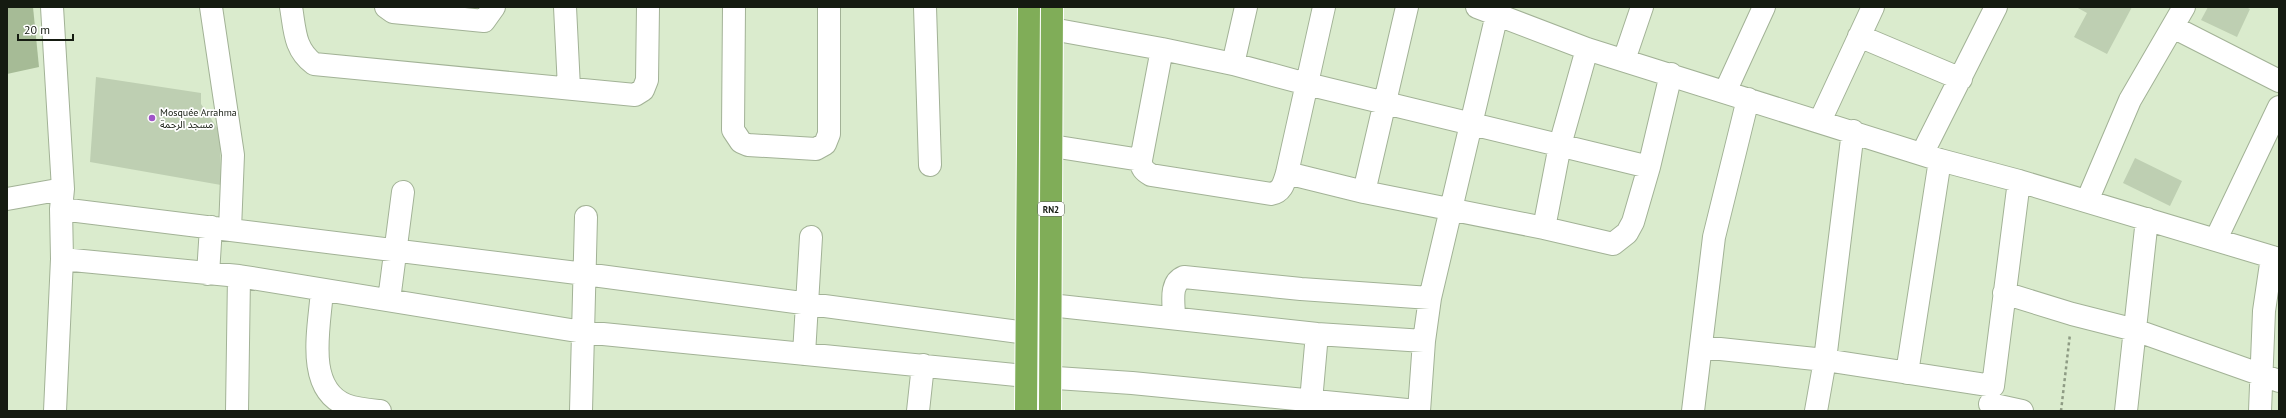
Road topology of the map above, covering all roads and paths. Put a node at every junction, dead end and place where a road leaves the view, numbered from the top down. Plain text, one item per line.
1 (52, 7) edge
2 (211, 7) edge
3 (291, 7) edge
4 (386, 7) edge
5 (494, 7) edge
6 (565, 7) edge
7 (648, 7) edge
8 (734, 7) edge
9 (830, 7) edge
10 (925, 7) edge
11 (1029, 7) edge
12 (1052, 7) edge
13 (1246, 7) edge
14 (1324, 7) edge
15 (1407, 7) edge
16 (1642, 7) edge
17 (1764, 7) edge
18 (1873, 7) edge
19 (1996, 7) edge
20 (2184, 7) edge
21 (1487, 10) edge
22 (2173, 27) junction
23 (1052, 29) junction
24 (1858, 36) junction
25 (1162, 49) junction
26 (1587, 49) junction
27 (1624, 60) junction
28 (1233, 64) junction
29 (1671, 74) junction
30 (1961, 80) junction
31 (2279, 81) edge
32 (1307, 84) junction
33 (569, 88) junction
34 (1725, 92) junction
35 (1748, 99) junction
36 (1385, 103) junction
37 (2279, 107) edge
38 (1820, 121) junction
39 (1472, 125) junction
40 (1853, 131) junction
41 (1560, 145) junction
42 (1052, 146) junction
43 (1931, 157) junction
44 (1141, 160) junction
45 (930, 165) dead end
46 (1649, 167) junction
47 (1287, 173) junction
48 (2019, 181) junction
49 (403, 192) dead end
50 (1364, 192) junction
51 (7, 199) edge
52 (62, 199) junction
53 (2087, 201) junction
54 (1452, 210) junction
55 (586, 217) dead end
56 (2147, 219) junction
57 (220, 228) junction
58 (1544, 228) junction
59 (810, 237) dead end
60 (2216, 239) junction
61 (397, 250) junction
62 (2276, 258) edge
63 (62, 259) junction
64 (208, 274) junction
65 (585, 274) junction
66 (239, 276) junction
67 (322, 290) junction
68 (2004, 293) junction
69 (1430, 298) junction
70 (390, 300) junction
71 (807, 305) junction
72 (1050, 305) junction
73 (2072, 314) junction
74 (1174, 318) junction
75 (2135, 330) junction
76 (584, 332) junction
77 (1027, 333) junction
78 (1318, 334) junction
79 (1424, 341) junction
80 (1701, 347) junction
81 (804, 354) junction
82 (1825, 360) junction
83 (922, 365) junction
84 (1907, 373) junction
85 (1026, 376) junction
86 (1050, 378) junction
87 (2270, 378) edge
88 (1990, 400) edge
89 (1311, 401) junction
90 (55, 411) edge
91 (237, 411) edge
92 (380, 411) edge
93 (580, 411) edge
94 (918, 411) edge
95 (1026, 411) edge
96 (1050, 411) edge
97 (1418, 411) edge
98 (1693, 411) edge
99 (1816, 411) edge
100 (2022, 411) edge
101 (2061, 411) edge
102 (2126, 411) edge
103 (2260, 411) edge

1 - 52 street
2 - 57 street
3 - 33 street
4 - 5 street
6 - 33 street
7 - 33 street
8 - 9 street
10 - 45 street
11 - 77 highway, RN2
12 - 23 highway, RN2
13 - 28 street
14 - 32 street
15 - 36 street
16 - 27 street
17 - 34 street
18 - 24 street
19 - 30 street
20 - 22 street
21 - 26 street
21 - 39 street
22 - 31 street
22 - 53 street
23 - 25 street
23 - 42 highway, RN2
24 - 30 street
24 - 38 street
25 - 28 street
25 - 44 street
26 - 27 street
26 - 41 street
27 - 29 street
28 - 32 street
29 - 34 street
29 - 46 street
30 - 43 street
32 - 36 street
32 - 47 street
34 - 35 street
35 - 38 street
35 - 80 street
36 - 39 street
36 - 50 street
37 - 60 street
38 - 40 street
39 - 41 street
39 - 54 street
40 - 43 street
40 - 82 street
41 - 46 street
41 - 58 street
42 - 44 street
42 - 72 highway, RN2
43 - 48 street
43 - 84 street
44 - 47 street
46 - 58 street
47 - 50 street
48 - 53 street
48 - 68 street
49 - 61 street
50 - 54 street
51 - 52 street
52 - 57 street
52 - 63 street
53 - 56 street
54 - 58 street
54 - 69 street
55 - 65 street
56 - 60 street
56 - 75 street
57 - 61 street
57 - 64 street
59 - 71 street
60 - 62 street
61 - 65 street
61 - 70 street
62 - 87 street
63 - 64 street
63 - 90 street
64 - 66 street
65 - 71 street
65 - 76 street
66 - 67 street
66 - 91 street
67 - 70 street
67 - 92 street
68 - 73 street
68 - 88 street
69 - 74 street
69 - 79 street
70 - 76 street
71 - 77 street
71 - 81 street
72 - 74 street
72 - 86 highway, RN2
73 - 75 street
73 - 101 path
74 - 78 street
75 - 87 street
75 - 102 street
76 - 81 street
76 - 93 street
77 - 85 highway, RN2
78 - 79 street
78 - 89 street
79 - 97 street
80 - 82 street
80 - 98 street
81 - 83 street
82 - 84 street
82 - 99 street
83 - 85 street
83 - 94 street
84 - 88 street
85 - 86 street
85 - 95 highway, RN2
86 - 89 street
86 - 96 highway, RN2
87 - 103 street
88 - 100 street
89 - 97 street

